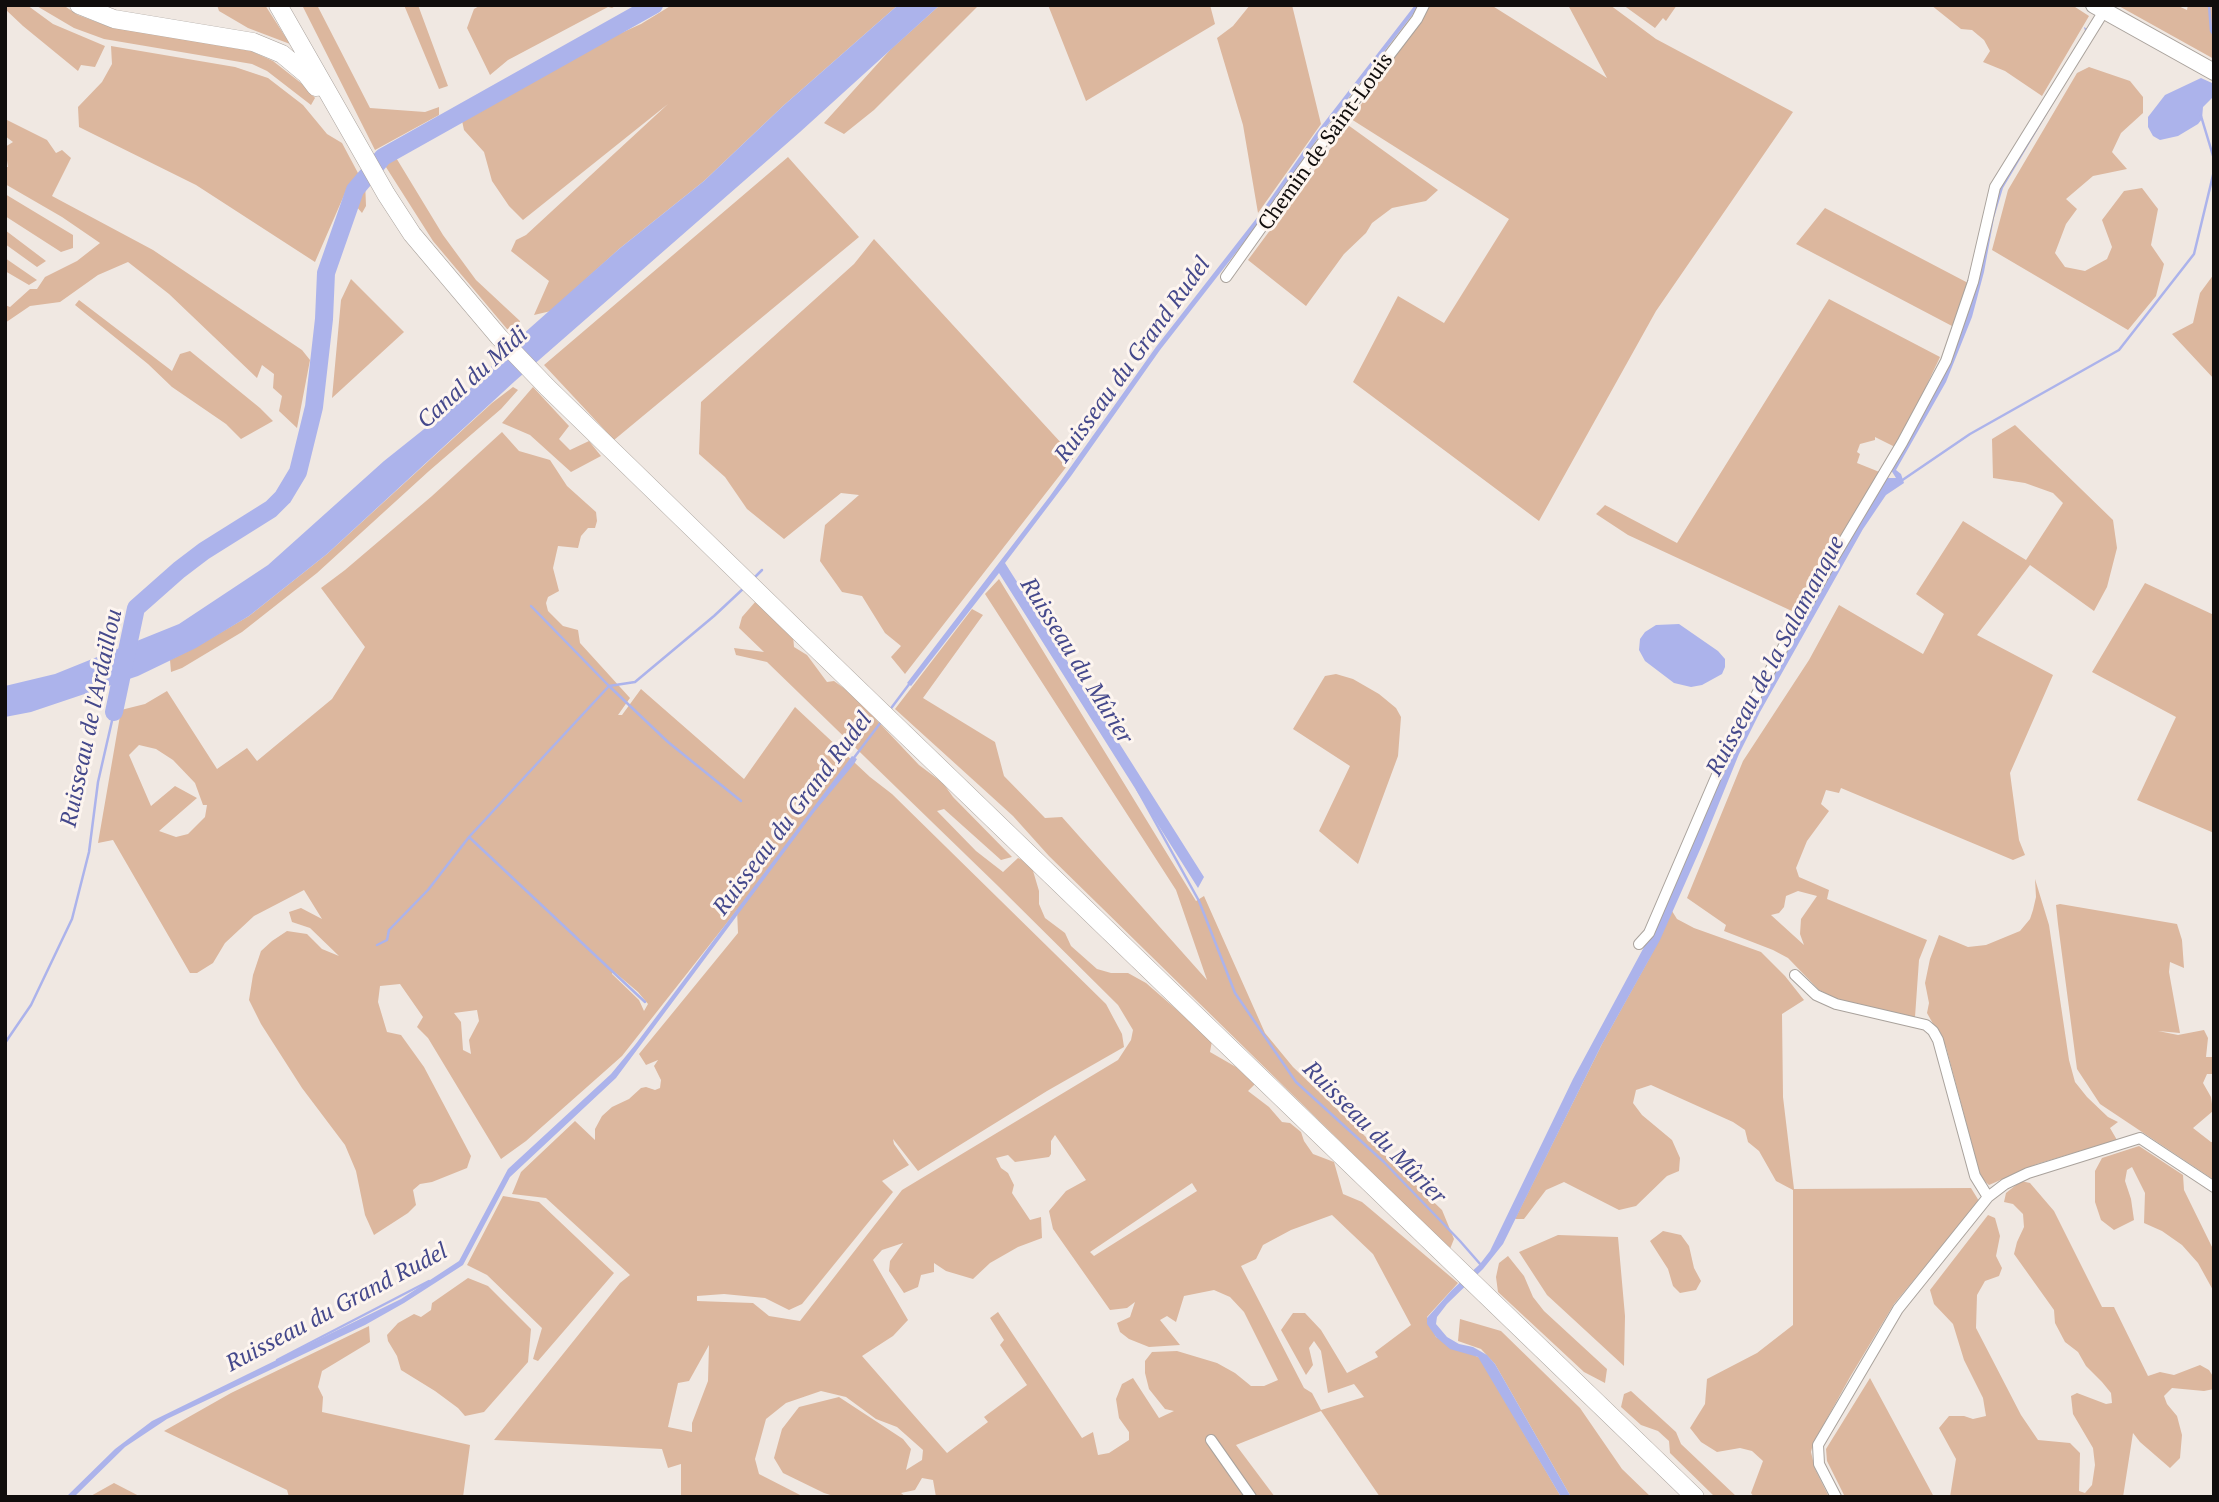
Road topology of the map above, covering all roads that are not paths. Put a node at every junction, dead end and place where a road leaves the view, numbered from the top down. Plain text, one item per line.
1 (79, 5) edge
2 (278, 5) edge
3 (285, 5) edge
4 (1424, 5) edge
5 (2099, 8) edge
6 (2208, 69) edge
7 (367, 160) junction
8 (1226, 277) dead end
9 (1639, 944) dead end
10 (1795, 975) dead end
11 (2214, 1187) edge
12 (1988, 1197) junction
13 (1211, 1440) dead end
14 (1655, 1459) junction
15 (1251, 1497) edge
16 (1689, 1497) edge
17 (1695, 1497) edge
18 (1836, 1497) edge

1 - 7 highway
2 - 7 highway
3 - 7 highway
4 - 8 street, Chemin de Saint-Louis
5 - 6 main road
5 - 9 street
7 - 14 highway
10 - 12 street
11 - 12 street
12 - 18 street
13 - 15 street
14 - 16 highway
14 - 17 highway

